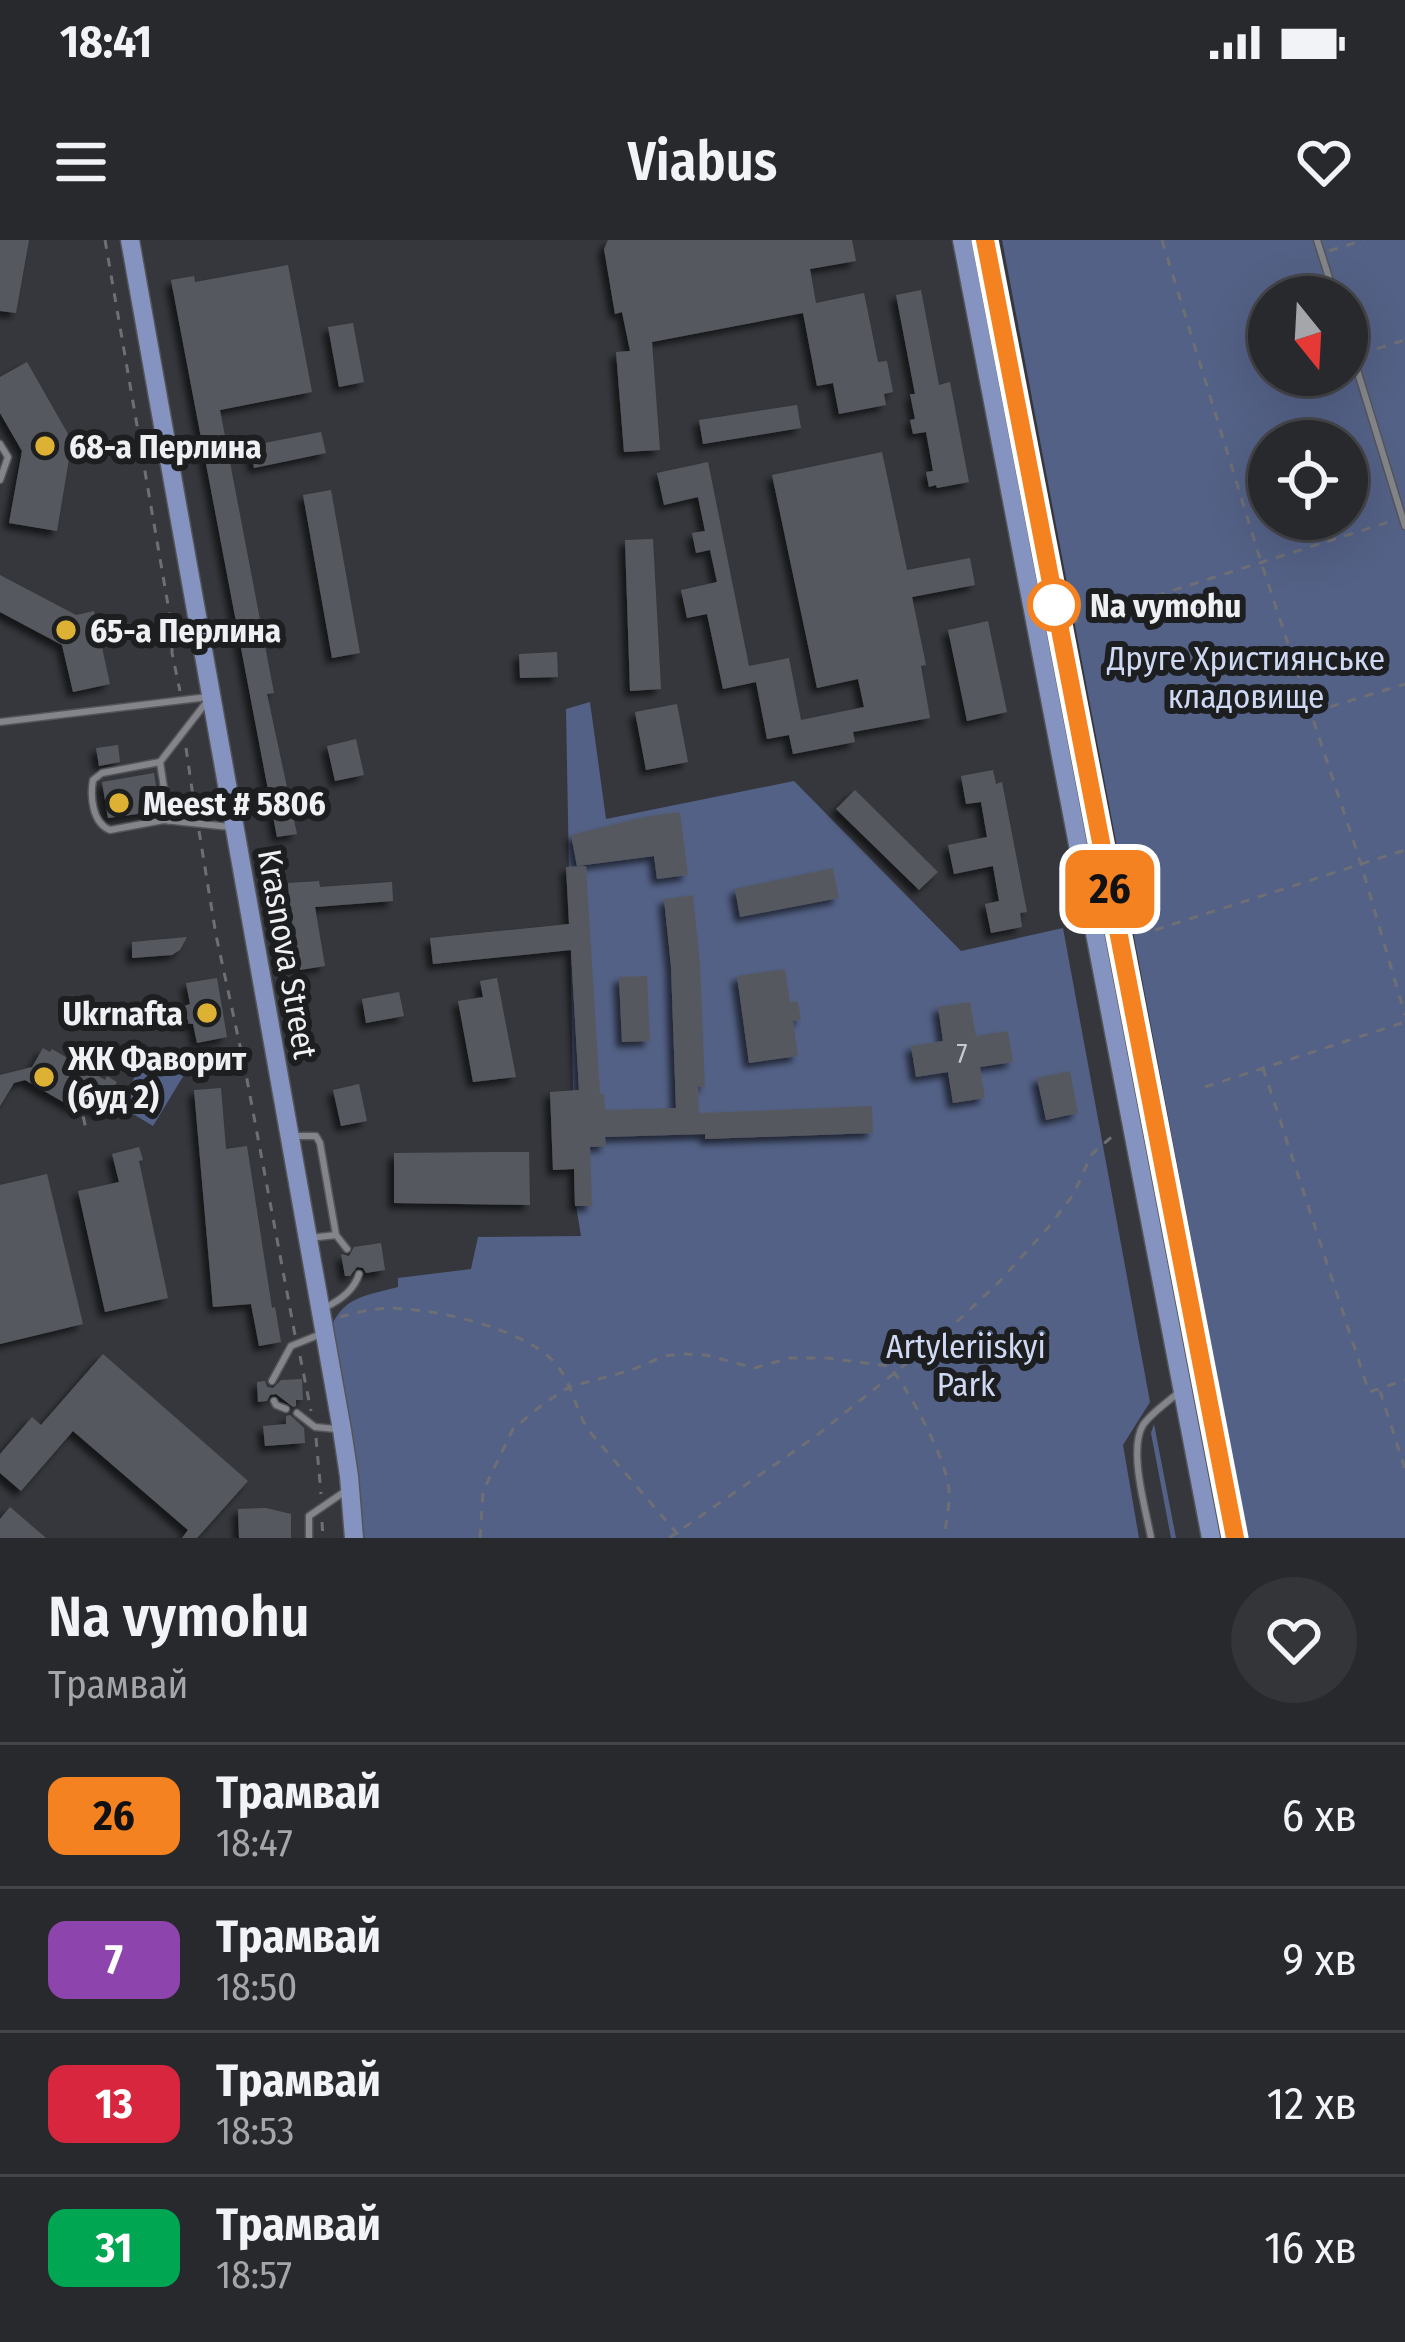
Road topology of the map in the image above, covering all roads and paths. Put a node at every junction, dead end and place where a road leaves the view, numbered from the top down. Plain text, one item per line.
1 (105, 240) edge
2 (130, 240) edge
3 (962, 240) edge
4 (1162, 240) edge
5 (1318, 240) edge
6 (1364, 240) edge
7 (1322, 254) junction
8 (1329, 276) edge
9 (1405, 340) edge
10 (1368, 351) edge
11 (1365, 396) edge
12 (0, 444) edge
13 (0, 480) edge
14 (1404, 522) edge
15 (155, 530) junction
16 (143, 532) dead end
17 (1261, 562) junction
18 (1059, 568) dead end
19 (1070, 623) junction
20 (1405, 683) edge
21 (181, 697) dead end
22 (212, 697) junction
23 (1311, 713) junction
24 (0, 721) edge
25 (184, 731) junction
26 (160, 762) junction
27 (169, 820) junction
28 (197, 824) junction
29 (235, 827) junction
30 (1405, 850) edge
31 (1361, 864) junction
32 (1155, 930) dead end
33 (1405, 1015) edge
34 (1405, 1022) edge
35 (80, 1051) dead end
36 (1263, 1068) junction
37 (1205, 1087) dead end
38 (1130, 1121) junction
39 (87, 1134) dead end
40 (290, 1137) junction
41 (336, 1234) junction
42 (308, 1238) junction
43 (346, 1249) dead end
44 (359, 1274) dead end
45 (330, 1314) junction
46 (324, 1332) junction
47 (297, 1344) junction
48 (896, 1374) junction
49 (1405, 1380) edge
50 (272, 1381) dead end
51 (569, 1387) junction
52 (1379, 1389) junction
53 (1181, 1390) junction
54 (274, 1401) dead end
55 (286, 1409) dead end
56 (297, 1413) dead end
57 (315, 1427) junction
58 (342, 1430) junction
59 (1405, 1469) edge
60 (350, 1488) junction
61 (322, 1507) junction
62 (679, 1536) edge
63 (309, 1538) edge
64 (323, 1538) edge
65 (354, 1538) edge
66 (480, 1538) edge
67 (669, 1538) edge
68 (944, 1538) edge
69 (1150, 1538) edge
70 (1210, 1538) edge
71 (1247, 1538) edge

1 - 15 path
2 - 22 main road, Krasnova Street
3 - 38 main road
4 - 17 path
5 - 7 lane
6 - 7 path
7 - 8 lane
9 - 10 path
11 - 14 lane
12 - 13 lane
14 - 17 path
15 - 16 path
15 - 21 path
17 - 19 path
17 - 23 path
18 - 19 path
19 - 71 path
20 - 23 path
22 - 24 lane
22 - 25 lane
22 - 29 main road, Krasnova Street
23 - 31 path
25 - 26 lane
25 - 28 path
26 - 27 lane
26 - 27 lane
27 - 28 lane
28 - 29 lane
28 - 47 path
29 - 40 main road, Krasnova Street
30 - 31 path
31 - 32 path
31 - 33 path
34 - 36 path
35 - 39 path
36 - 37 path
36 - 52 path
38 - 48 path
38 - 53 main road
40 - 41 lane
40 - 42 main road, Krasnova Street
41 - 42 lane
41 - 43 lane
42 - 45 main road, Krasnova Street
44 - 45 lane
45 - 46 main road, Krasnova Street
45 - 51 path
46 - 47 lane
46 - 58 main road, Krasnova Street
47 - 50 lane
47 - 57 path
48 - 51 path
48 - 62 path
48 - 68 path
49 - 52 path
51 - 62 path
51 - 66 path
52 - 59 path
53 - 69 lane
53 - 70 main road
54 - 55 lane
56 - 57 lane
57 - 58 lane
57 - 61 path
58 - 60 main road, Krasnova Street
60 - 61 lane
60 - 65 main road, Krasnova Street
61 - 63 lane
61 - 64 path
62 - 67 path

